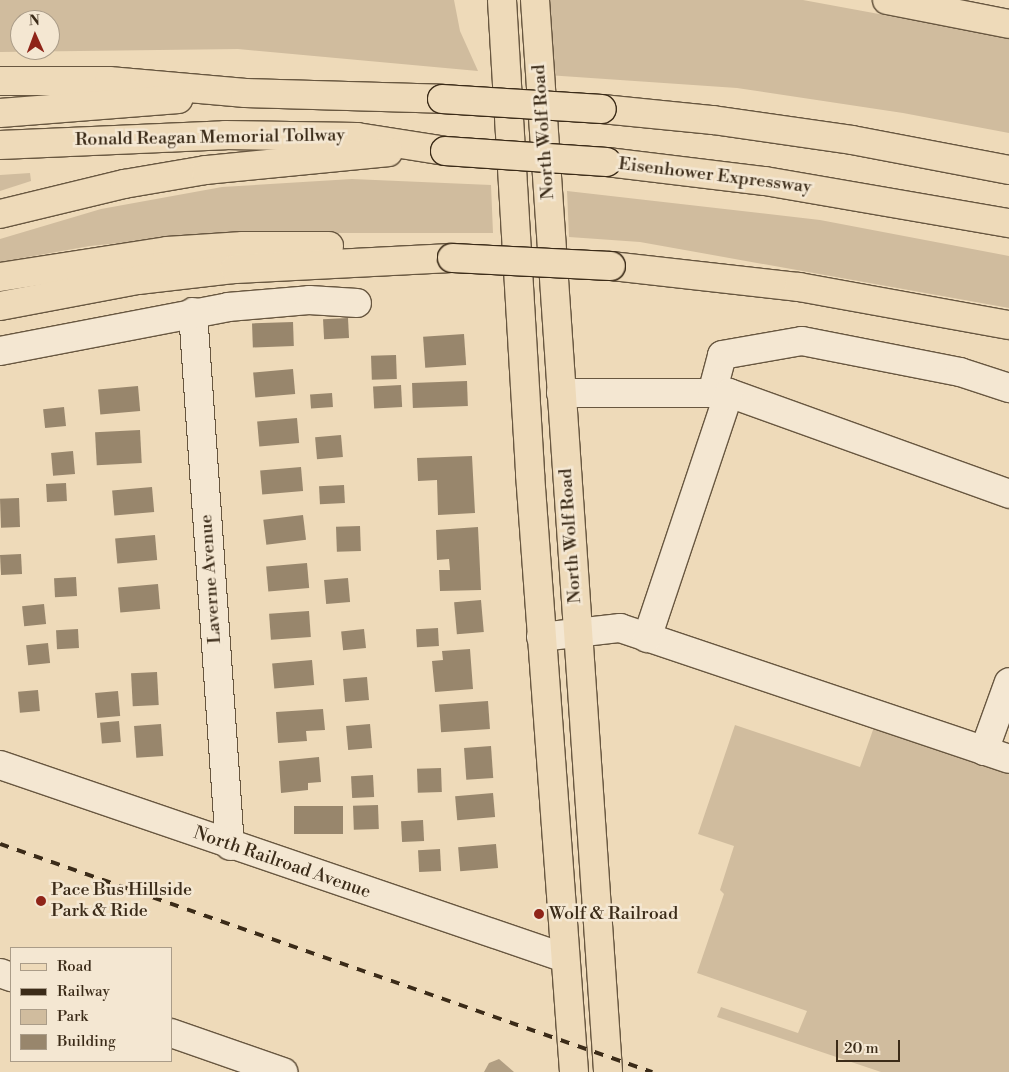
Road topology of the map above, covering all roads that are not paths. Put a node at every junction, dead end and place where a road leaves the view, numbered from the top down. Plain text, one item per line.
1 (502, 0) edge
2 (535, 0) edge
3 (887, 0) edge
4 (1009, 24) edge
5 (0, 80) edge
6 (244, 93) junction
7 (0, 113) edge
8 (0, 144) edge
9 (432, 150) junction
10 (1009, 170) edge
11 (0, 214) edge
12 (1009, 223) edge
13 (452, 258) junction
14 (0, 276) edge
15 (357, 303) dead end
16 (0, 306) edge
17 (193, 312) junction
18 (1009, 325) edge
19 (0, 351) edge
20 (1009, 388) edge
21 (562, 393) junction
22 (721, 393) junction
23 (1009, 494) edge
24 (578, 633) junction
25 (541, 637) junction
26 (647, 638) junction
27 (1009, 682) edge
28 (997, 755) edge
29 (0, 765) edge
30 (230, 846) junction
31 (599, 950) junction
32 (565, 958) junction
33 (172, 1033) edge
34 (283, 1072) edge
35 (574, 1072) edge
36 (608, 1072) edge

1 - 25 main road, North Wolf Road
2 - 21 main road, North Wolf Road
3 - 4 main road
5 - 6 main road
6 - 7 main road, Ronald Reagan Memorial Tollway
6 - 10 main road, bridge
8 - 9 main road, Ronald Reagan Memorial Tollway
9 - 11 main road
9 - 12 main road, Eisenhower Expressway, bridge
13 - 14 main road
13 - 16 main road
13 - 18 main road, bridge
15 - 17 street
17 - 19 street
17 - 30 street, Laverne Avenue
20 - 22 street
21 - 22 street
21 - 24 main road, North Wolf Road
22 - 23 street
22 - 26 street
24 - 25 street
24 - 26 street
24 - 31 main road, North Wolf Road
25 - 32 main road, North Wolf Road
26 - 28 street
27 - 28 street
29 - 30 street, North Railroad Avenue
30 - 32 street, North Railroad Avenue
31 - 32 main road
31 - 36 main road, North Wolf Road
32 - 35 main road, North Wolf Road
33 - 34 street

